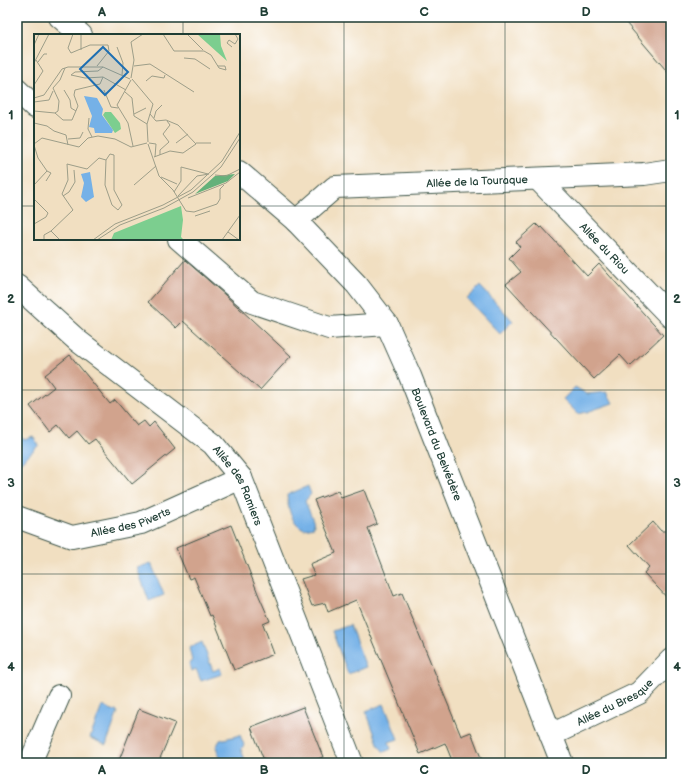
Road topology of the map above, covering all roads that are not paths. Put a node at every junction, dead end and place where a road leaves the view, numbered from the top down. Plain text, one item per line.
1 (60, 17) edge
2 (80, 34) edge
3 (17, 90) edge
4 (34, 106) edge
5 (671, 170) edge
6 (240, 173) edge
7 (538, 179) junction
8 (296, 221) junction
9 (180, 240) edge
10 (17, 286) edge
11 (671, 317) edge
12 (387, 324) junction
13 (241, 478) junction
14 (17, 517) edge
15 (671, 660) edge
16 (59, 696) dead end
17 (551, 734) junction
18 (30, 763) edge
19 (352, 763) edge
20 (562, 763) edge

1 - 2 street
3 - 4 street
5 - 7 street, Allée de la Touraque
6 - 8 street, Boulevard du Belvédère
7 - 8 street, Allée de la Touraque
7 - 11 street, Allée du Riou
8 - 12 street, Boulevard du Belvédère
9 - 12 street
10 - 13 street, Allée des Ramiers
12 - 17 street, Boulevard du Belvédère
13 - 14 street, Allée des Piverts
13 - 19 street, Allée des Ramiers
15 - 17 street, Allée du Bresque
16 - 18 street
17 - 20 street, Boulevard du Belvédère

